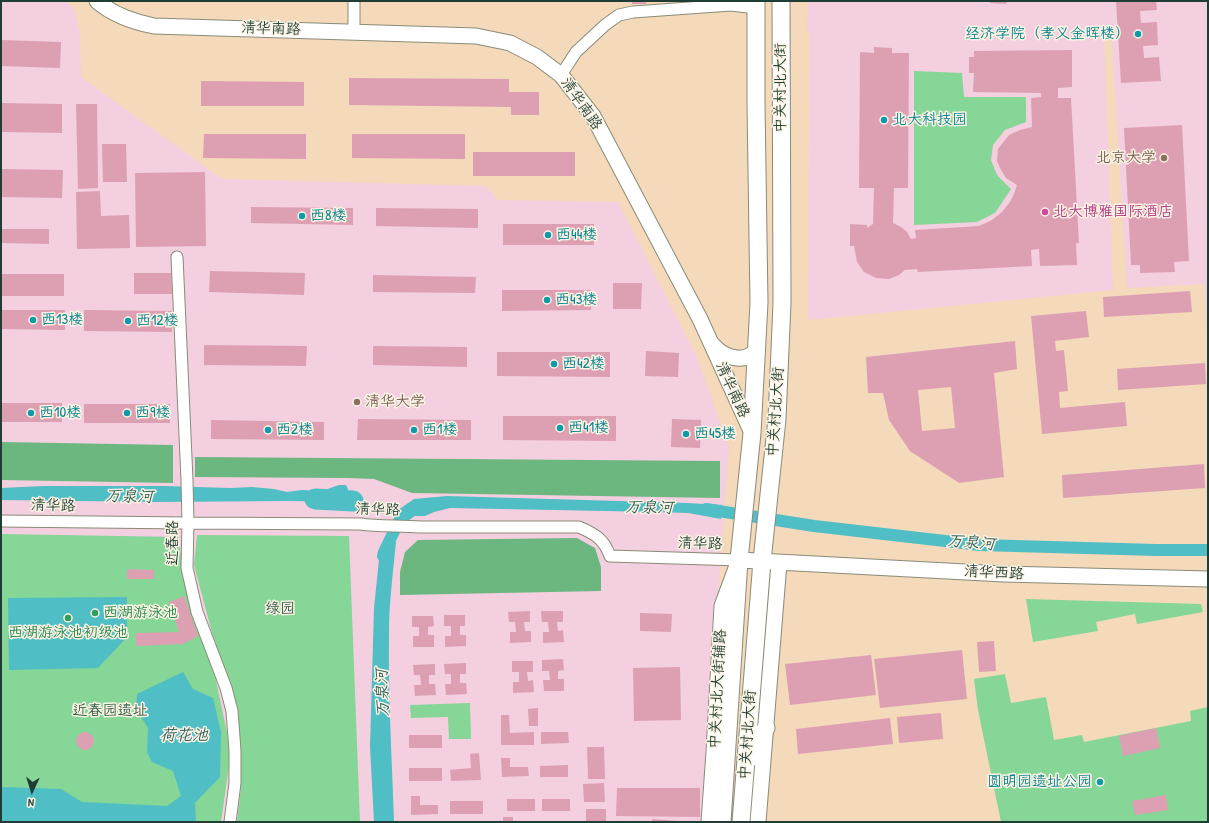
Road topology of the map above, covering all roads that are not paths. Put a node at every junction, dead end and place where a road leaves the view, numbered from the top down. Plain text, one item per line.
1 (97, 1) edge
2 (354, 1) edge
3 (780, 1) edge
4 (756, 5) edge
5 (354, 32) junction
6 (561, 75) junction
7 (176, 257) dead end
8 (710, 342) junction
9 (756, 350) junction
10 (752, 434) junction
11 (1, 521) edge
12 (188, 523) junction
13 (739, 560) junction
14 (762, 561) junction
15 (779, 562) junction
16 (1208, 579) edge
17 (766, 728) junction
18 (746, 766) junction
19 (230, 822) edge
20 (709, 822) edge
21 (722, 822) edge
22 (741, 822) edge
23 (758, 822) edge

1 - 5 street, 清华南路
2 - 5 street
3 - 14 main road, 中关村北大街
4 - 6 street
4 - 9 main road, 中关村北大街
5 - 6 street, 清华南路
6 - 8 street, 清华南路
7 - 12 street, 近春路
8 - 9 street
8 - 10 street, 清华南路
9 - 10 main road, 中关村北大街
10 - 13 main road, 中关村北大街
11 - 12 street, 清华路
12 - 13 street, 清华路
12 - 19 street, 近春路
13 - 14 street, 清华西路
13 - 20 street, 中关村北大街辅路
13 - 21 main road, 中关村北大街
14 - 15 street, 清华西路
14 - 18 main road, 中关村北大街
15 - 16 street, 清华西路
15 - 17 street
17 - 18 main road
17 - 23 street
18 - 22 main road, 中关村北大街

